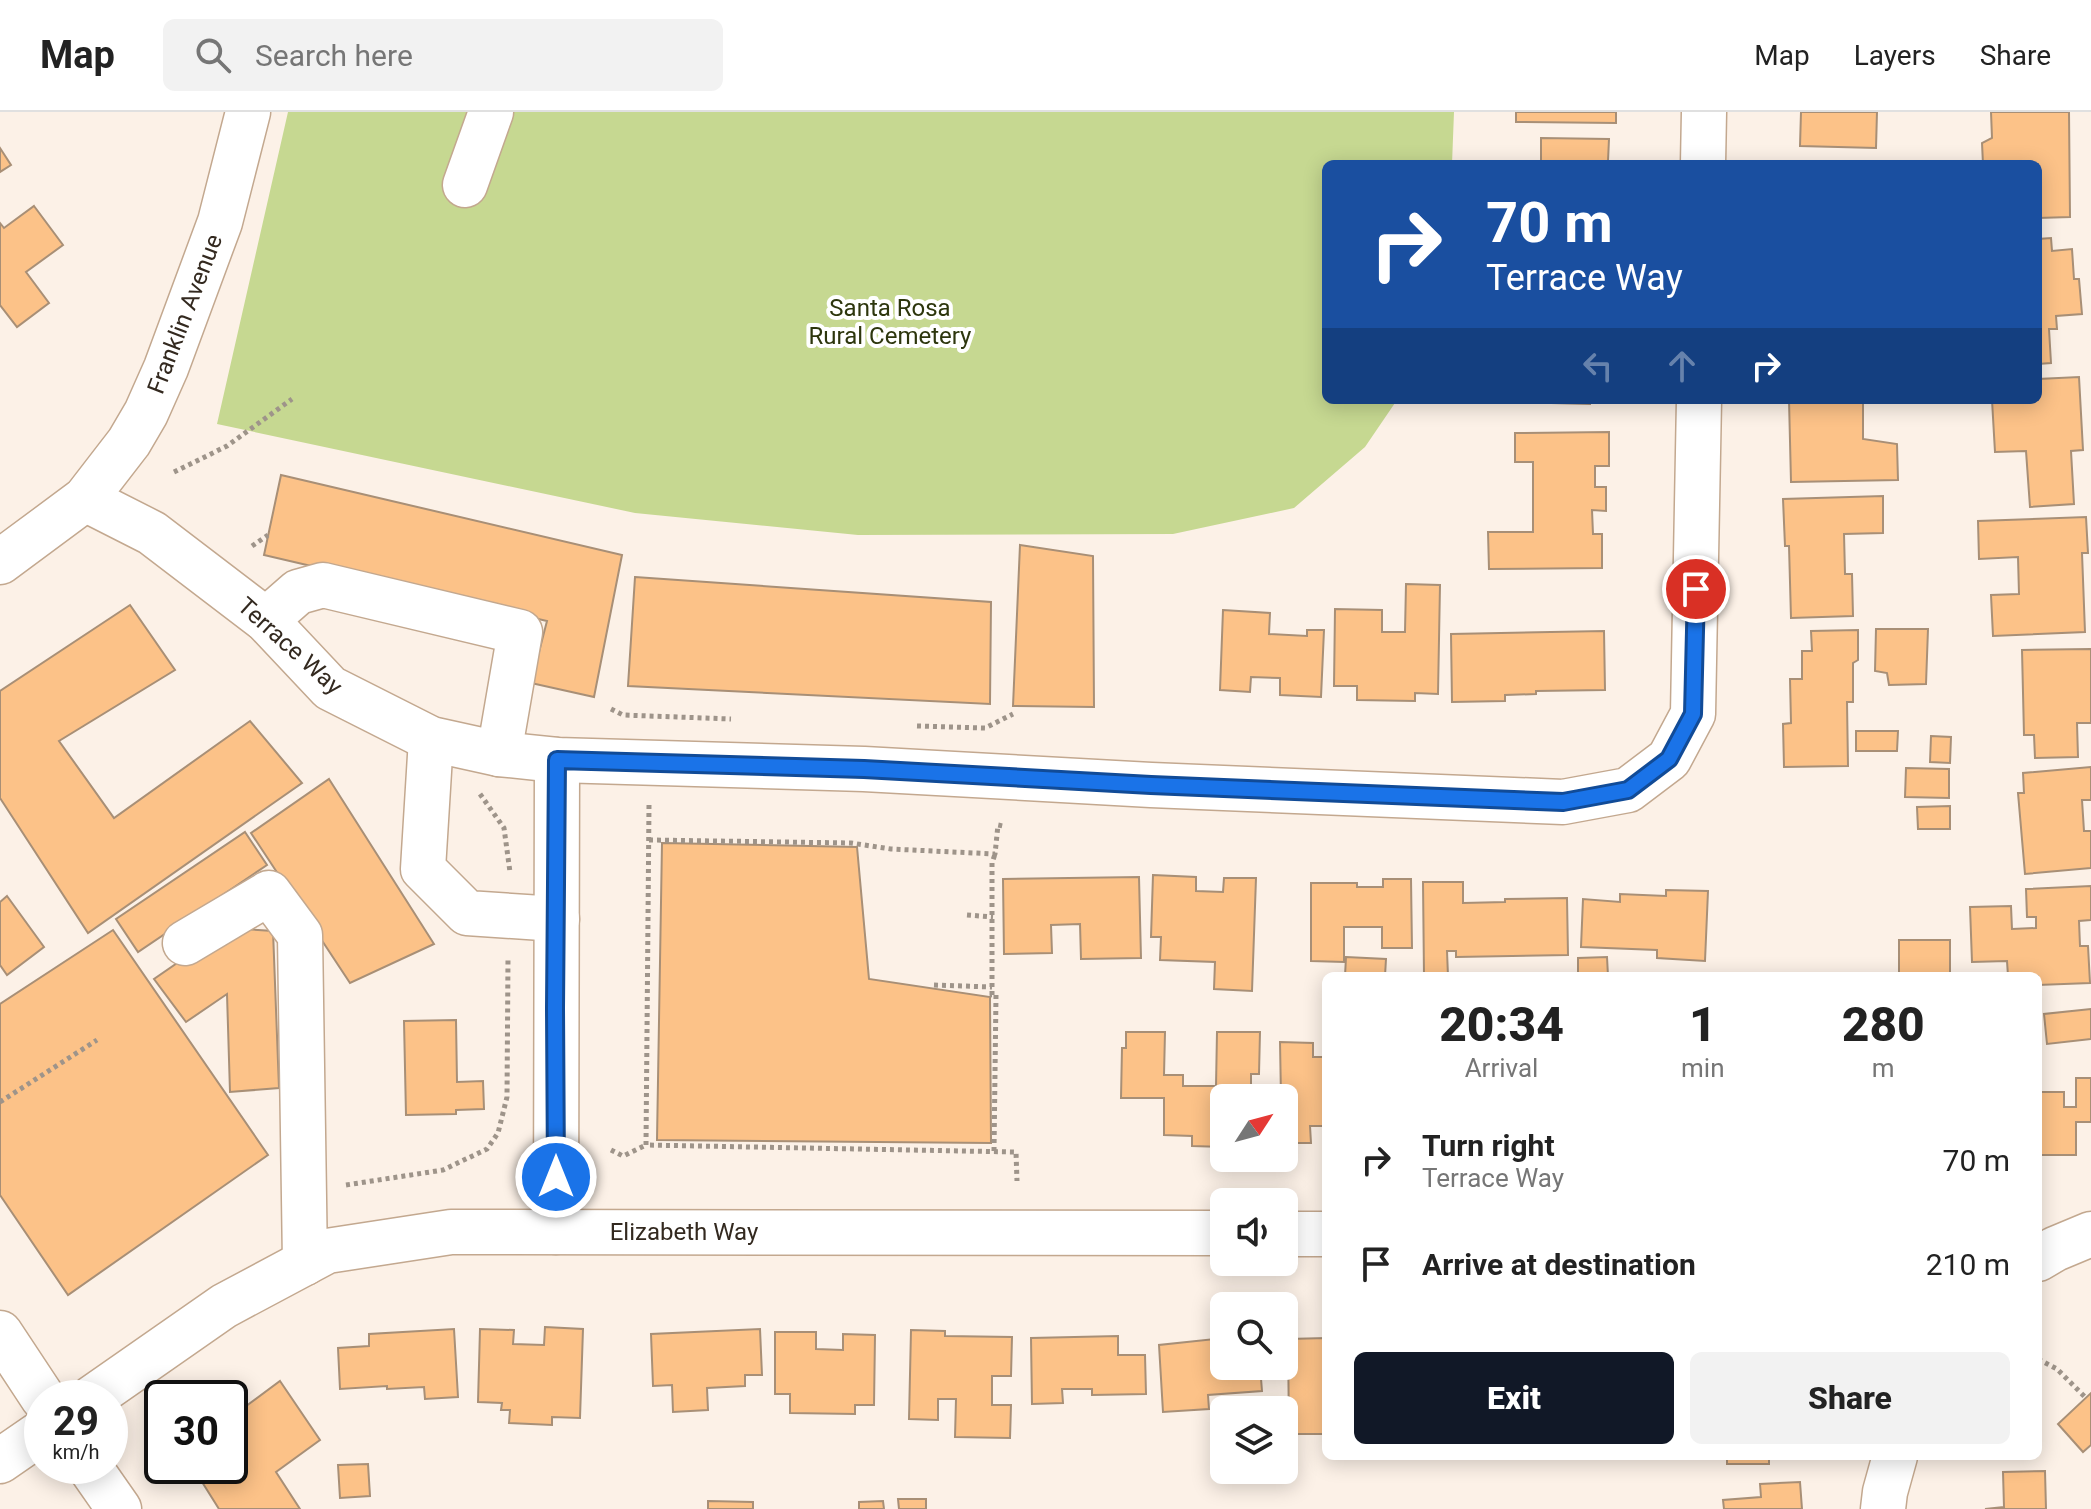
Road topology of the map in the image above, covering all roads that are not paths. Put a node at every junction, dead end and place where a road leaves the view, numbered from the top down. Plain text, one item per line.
1 (248, 112) edge
2 (491, 112) edge
3 (1704, 112) edge
4 (1703, 160) edge
5 (465, 185) dead end
6 (1699, 404) edge
7 (85, 499) junction
8 (0, 562) edge
9 (266, 620) junction
10 (431, 739) junction
11 (499, 754) junction
12 (557, 760) junction
13 (557, 919) junction
14 (185, 943) dead end
15 (556, 1232) junction
16 (1210, 1233) edge
17 (1298, 1234) edge
18 (1322, 1234) edge
19 (2091, 1234) edge
20 (2042, 1257) edge
21 (305, 1263) junction
22 (0, 1333) edge
23 (31, 1380) edge
24 (118, 1380) edge
25 (24, 1444) edge
26 (1894, 1460) edge
27 (0, 1461) edge
28 (102, 1484) edge
29 (119, 1509) edge
30 (1883, 1509) edge

1 - 7 street, Franklin Avenue
2 - 5 street
3 - 4 street
6 - 12 street, Terrace Way
7 - 8 street, Franklin Avenue
7 - 9 street, Terrace Way
9 - 10 street, Terrace Way
9 - 11 street
10 - 11 street, Terrace Way
10 - 13 street
11 - 12 street, Terrace Way
12 - 13 street
13 - 15 street
14 - 21 street
15 - 16 street, Elizabeth Way
15 - 21 street, Elizabeth Way
17 - 18 street
19 - 20 street
21 - 24 street, Elizabeth Way
22 - 23 street
25 - 27 street
26 - 30 street
28 - 29 street

